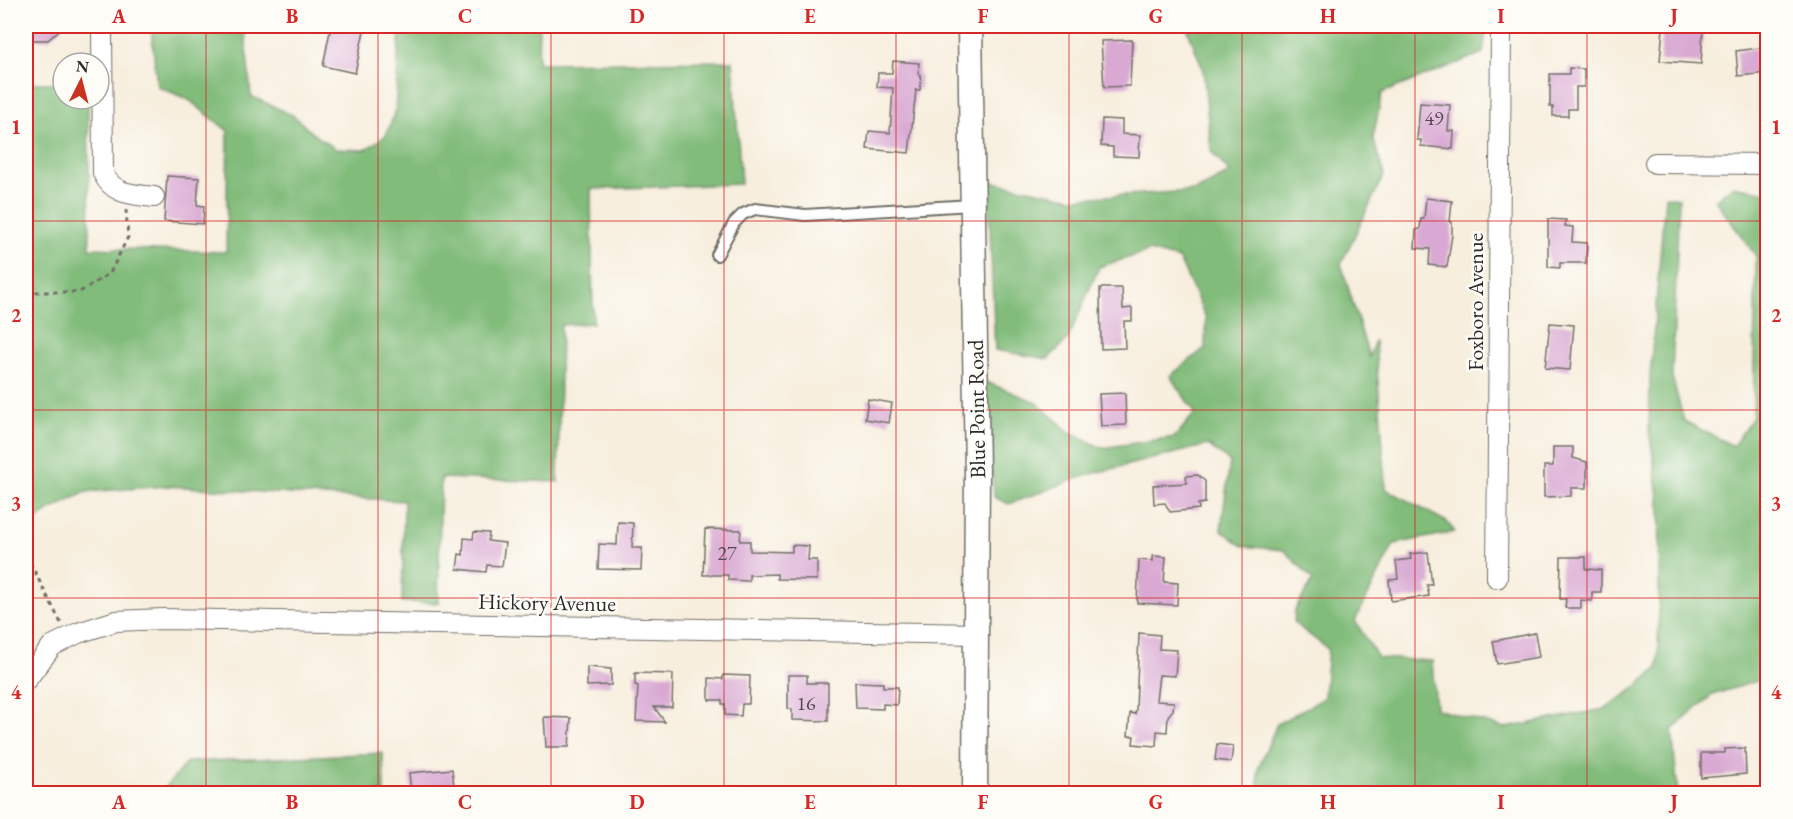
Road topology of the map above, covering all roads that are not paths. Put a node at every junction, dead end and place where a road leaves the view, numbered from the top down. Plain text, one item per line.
1 (102, 26) edge
2 (970, 26) edge
3 (1501, 26) edge
4 (1655, 163) dead end
5 (1767, 164) edge
6 (154, 197) dead end
7 (972, 205) junction
8 (717, 255) dead end
9 (1497, 578) dead end
10 (978, 634) junction
11 (26, 680) edge
12 (975, 794) edge

1 - 6 street
2 - 7 street, Blue Point Road
3 - 9 street, Foxboro Avenue
4 - 5 street
7 - 8 lane
7 - 10 street, Blue Point Road
10 - 11 street, Hickory Avenue
10 - 12 street, Blue Point Road

